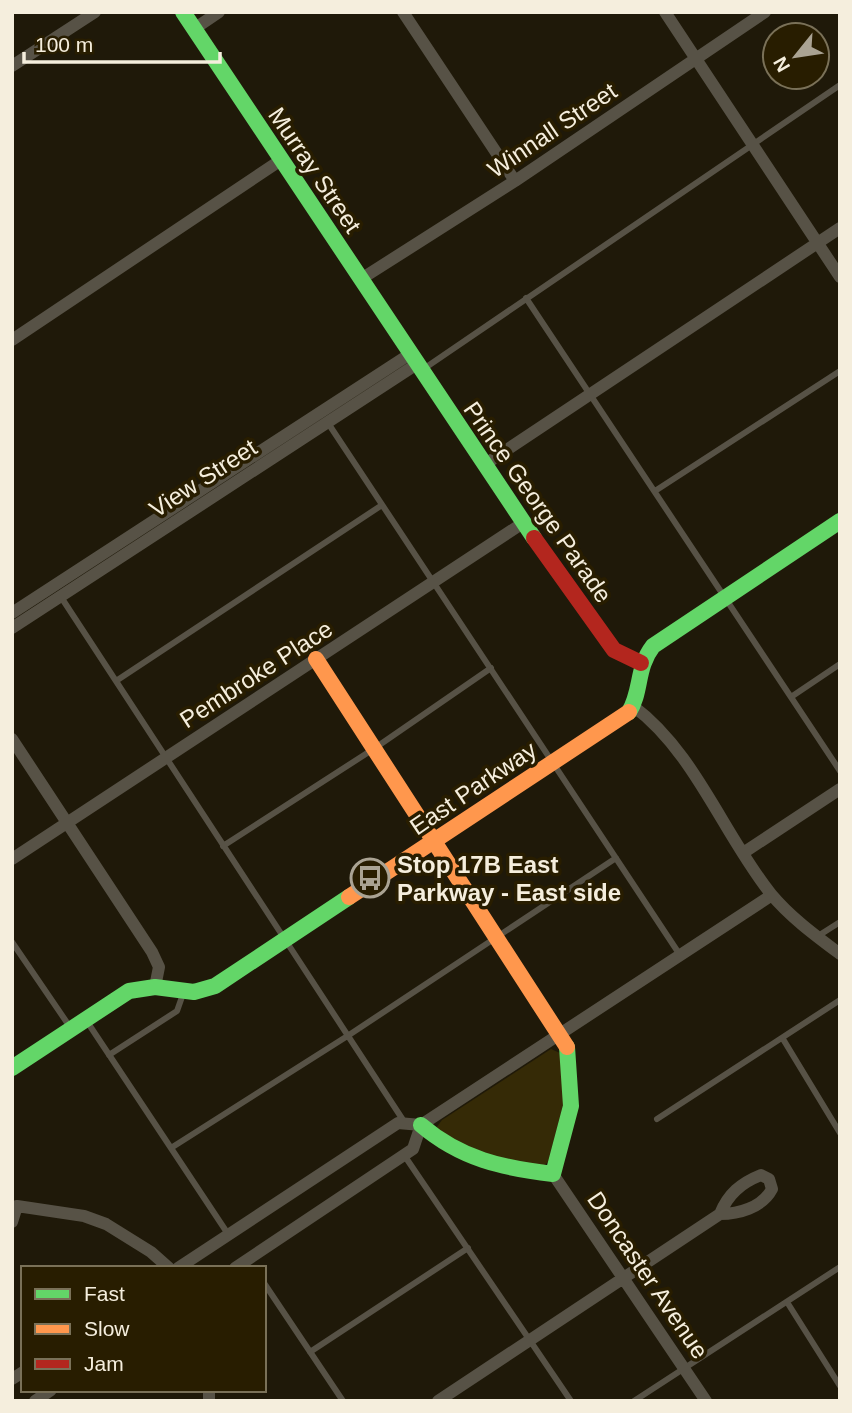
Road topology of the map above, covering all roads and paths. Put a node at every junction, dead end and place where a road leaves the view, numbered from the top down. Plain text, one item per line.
1 (95, 12) edge
2 (183, 12) edge
3 (219, 12) edge
4 (403, 12) edge
5 (666, 12) edge
6 (765, 12) edge
7 (194, 29) junction
8 (696, 59) junction
9 (12, 66) edge
10 (840, 85) edge
11 (752, 143) junction
12 (281, 160) junction
13 (515, 181) junction
14 (840, 228) edge
15 (817, 243) junction
16 (840, 277) edge
17 (361, 279) junction
18 (526, 298) junction
19 (12, 340) edge
20 (416, 363) junction
21 (840, 371) edge
22 (592, 394) junction
23 (327, 422) junction
24 (484, 465) junction
25 (655, 491) junction
26 (382, 505) junction
27 (840, 521) edge
28 (523, 523) junction
29 (433, 582) junction
30 (61, 597) junction
31 (725, 597) junction
32 (12, 613) edge
33 (12, 628) edge
34 (316, 659) junction
35 (641, 663) junction
36 (840, 664) edge
37 (491, 668) junction
38 (116, 681) junction
39 (791, 697) junction
40 (633, 706) junction
41 (12, 739) edge
42 (375, 748) junction
43 (167, 758) junction
44 (554, 762) junction
45 (840, 771) edge
46 (840, 789) edge
47 (67, 824) junction
48 (436, 841) junction
49 (223, 846) junction
50 (743, 853) junction
51 (616, 858) junction
52 (12, 859) edge
53 (772, 895) junction
54 (840, 922) edge
55 (497, 935) junction
56 (817, 937) junction
57 (286, 940) junction
58 (12, 942) edge
59 (840, 954) edge
60 (680, 955) junction
61 (155, 987) junction
62 (183, 992) junction
63 (840, 1000) edge
64 (78, 1024) junction
65 (561, 1034) junction
66 (349, 1035) junction
67 (783, 1039) junction
68 (109, 1055) junction
69 (12, 1068) edge
70 (657, 1119) dead end
71 (414, 1125) junction
72 (840, 1133) edge
73 (171, 1148) junction
74 (404, 1155) junction
75 (553, 1174) junction
76 (15, 1205) edge
77 (720, 1214) dead end
78 (12, 1222) edge
79 (228, 1234) junction
80 (468, 1248) junction
81 (251, 1263) edge
82 (167, 1266) edge
83 (181, 1266) edge
84 (840, 1267) edge
85 (622, 1278) junction
86 (266, 1286) edge
87 (787, 1302) junction
88 (529, 1338) junction
89 (310, 1352) junction
90 (683, 1369) junction
91 (840, 1386) edge
92 (343, 1401) edge
93 (438, 1401) edge
94 (571, 1401) edge
95 (634, 1401) edge
96 (706, 1401) edge

1 - 9 street
2 - 7 street, Murray Street
3 - 7 street
4 - 13 street
5 - 8 street
6 - 8 street, Winnall Street
7 - 12 street, Murray Street
8 - 11 street
8 - 13 street, Winnall Street
10 - 11 lane
11 - 15 street
11 - 18 lane
12 - 17 street, Murray Street
12 - 19 street
13 - 17 street, Winnall Street
14 - 15 street
15 - 16 street
15 - 22 street
17 - 20 street, Murray Street
18 - 20 lane
18 - 22 lane
20 - 23 street, View Street
20 - 24 street, Prince George Parade
20 - 32 street, View Street
21 - 25 lane
22 - 24 street
22 - 25 lane
23 - 26 lane
23 - 30 street, View Street
24 - 28 street, Prince George Parade
25 - 31 lane
26 - 29 lane
26 - 38 lane
27 - 31 street
28 - 29 street, Pembroke Place
28 - 35 street, Prince George Parade
29 - 34 street, Pembroke Place
29 - 37 lane
30 - 33 street, View Street
30 - 38 lane
31 - 35 street
31 - 39 lane
34 - 42 street
34 - 43 street, Pembroke Place
35 - 40 street
36 - 39 lane
37 - 42 lane
37 - 44 lane
38 - 43 lane
39 - 45 lane
40 - 44 street, East Parkway
40 - 50 street
41 - 47 street
42 - 48 street
42 - 49 lane
43 - 47 street, Pembroke Place
43 - 49 lane
44 - 48 street, East Parkway
44 - 51 lane
46 - 50 street
47 - 52 street, Pembroke Place
47 - 61 street
48 - 55 street
48 - 57 street, East Parkway
49 - 57 lane
50 - 53 street
51 - 55 lane
51 - 60 lane
53 - 56 street
53 - 60 street
54 - 56 lane
55 - 65 street
55 - 66 lane
56 - 59 street
57 - 62 street, East Parkway
57 - 66 lane
58 - 64 lane
60 - 65 street
61 - 62 street, East Parkway
61 - 64 street, East Parkway
62 - 68 lane
63 - 67 lane
64 - 68 lane
64 - 69 street, East Parkway
65 - 71 street
65 - 75 street
66 - 71 lane
66 - 73 lane
67 - 70 lane
67 - 72 lane
68 - 73 lane
71 - 74 street
71 - 75 street
71 - 79 street
73 - 79 lane
74 - 80 lane
74 - 81 street
75 - 85 street, Doncaster Avenue
76 - 78 street
76 - 82 street
77 - 85 street
79 - 83 street
80 - 88 lane
80 - 89 lane
84 - 87 lane
85 - 88 street
85 - 90 street, Doncaster Avenue
86 - 89 lane
87 - 90 lane
87 - 91 lane
88 - 93 street
88 - 94 lane
89 - 92 lane
90 - 95 lane
90 - 96 street, Doncaster Avenue

